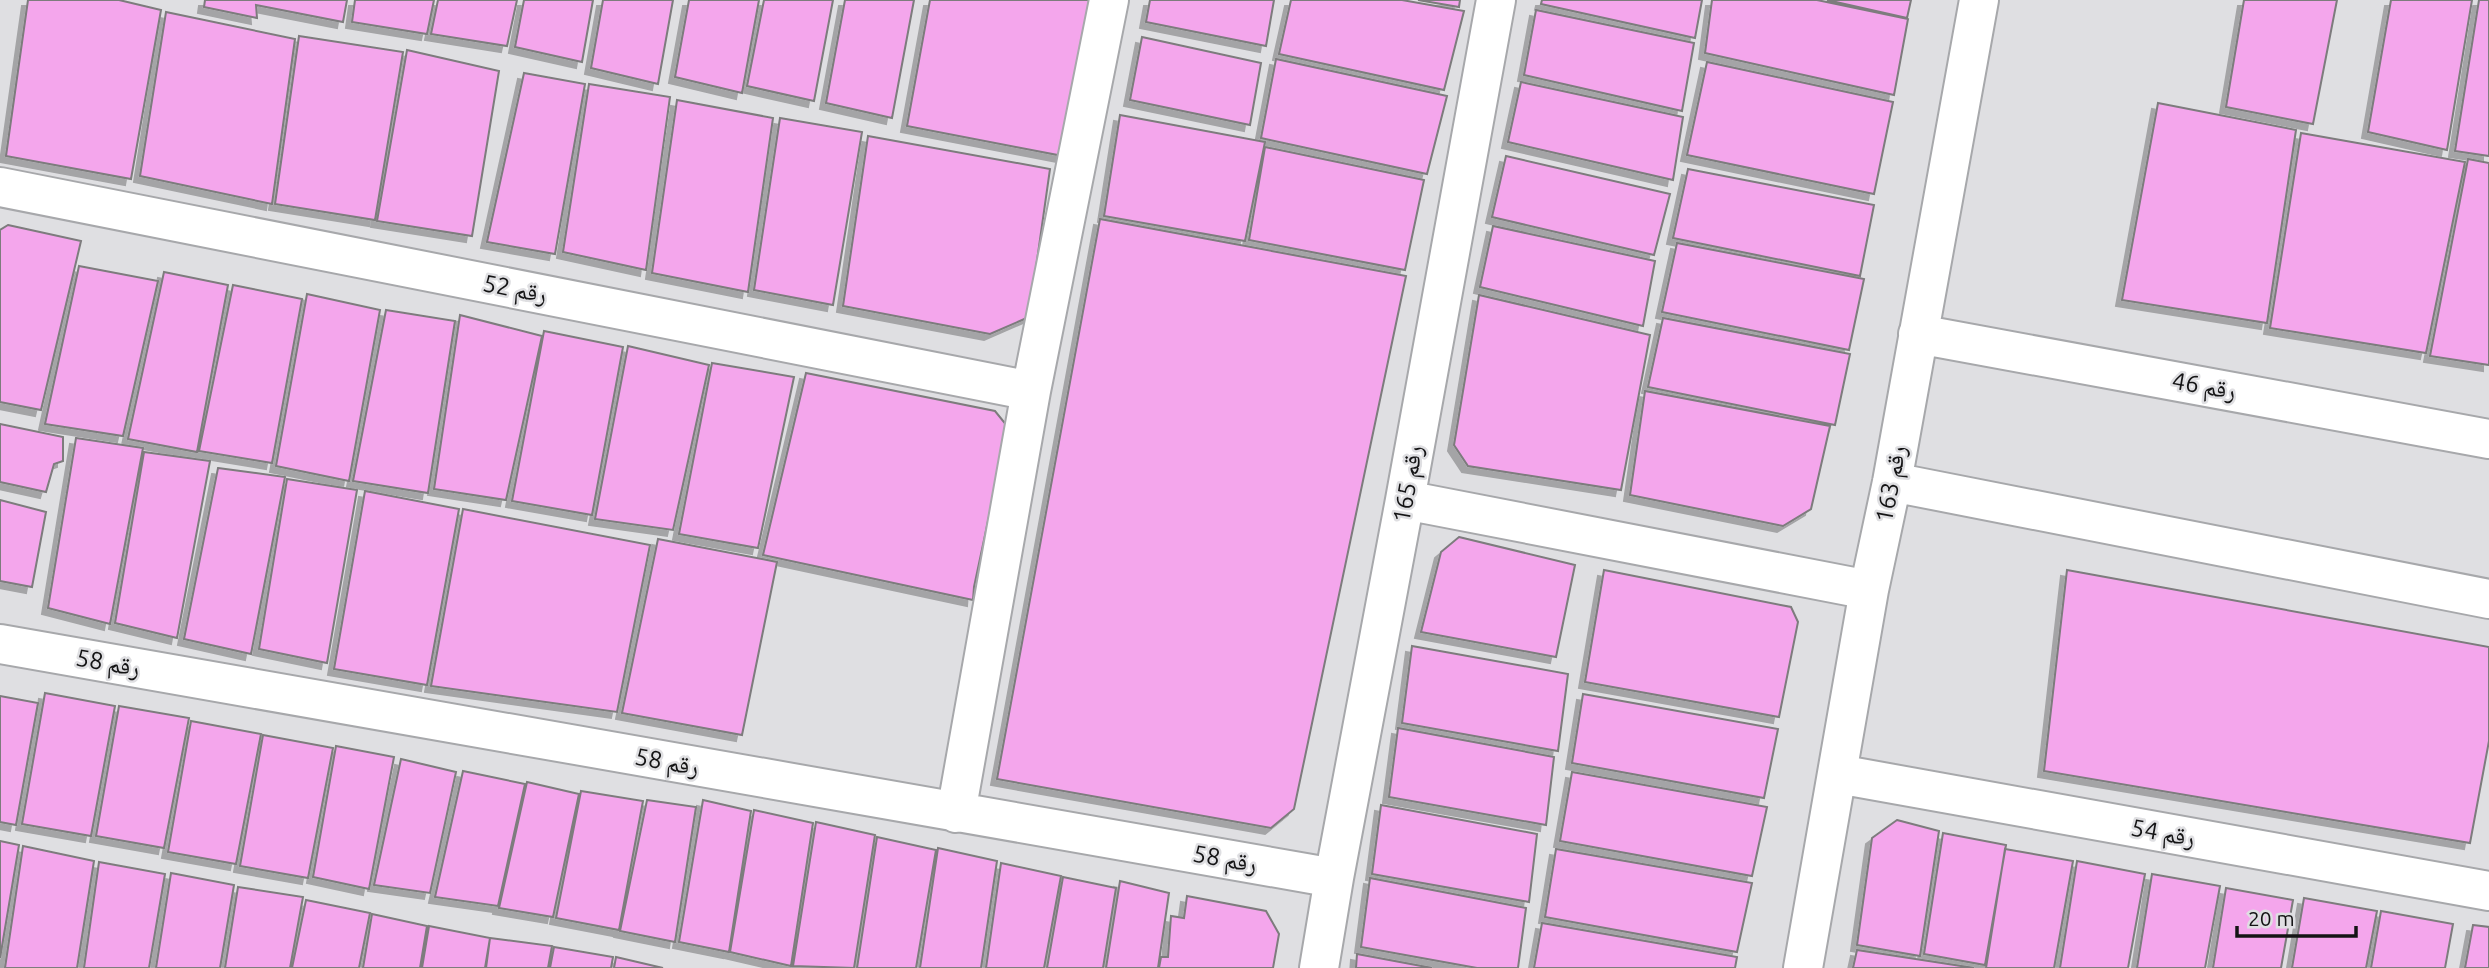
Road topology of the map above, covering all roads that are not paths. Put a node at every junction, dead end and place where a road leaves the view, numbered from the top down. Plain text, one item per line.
1 (1109, 0) edge
2 (1496, 0) edge
3 (1979, 0) edge
4 (0, 187) edge
5 (1918, 334) junction
6 (1031, 391) junction
7 (2489, 439) edge
8 (1892, 482) junction
9 (1405, 500) junction
10 (1869, 590) junction
11 (2489, 599) edge
12 (0, 644) edge
13 (1838, 774) junction
14 (956, 813) junction
15 (1334, 878) junction
16 (2489, 891) edge
17 (1319, 968) edge
18 (1803, 968) edge

1 - 6 street
2 - 9 street, رقم 165
3 - 5 street, رقم 163
4 - 6 street, رقم 52
5 - 7 street, رقم 46
5 - 8 street, رقم 163
6 - 14 street
8 - 10 street, رقم 163
8 - 11 street
9 - 10 street
9 - 15 street, رقم 165
10 - 13 street, رقم 163
12 - 14 street, رقم 58
13 - 16 street, رقم 54
13 - 18 street, رقم 163
14 - 15 street, رقم 58
15 - 17 street, رقم 165

